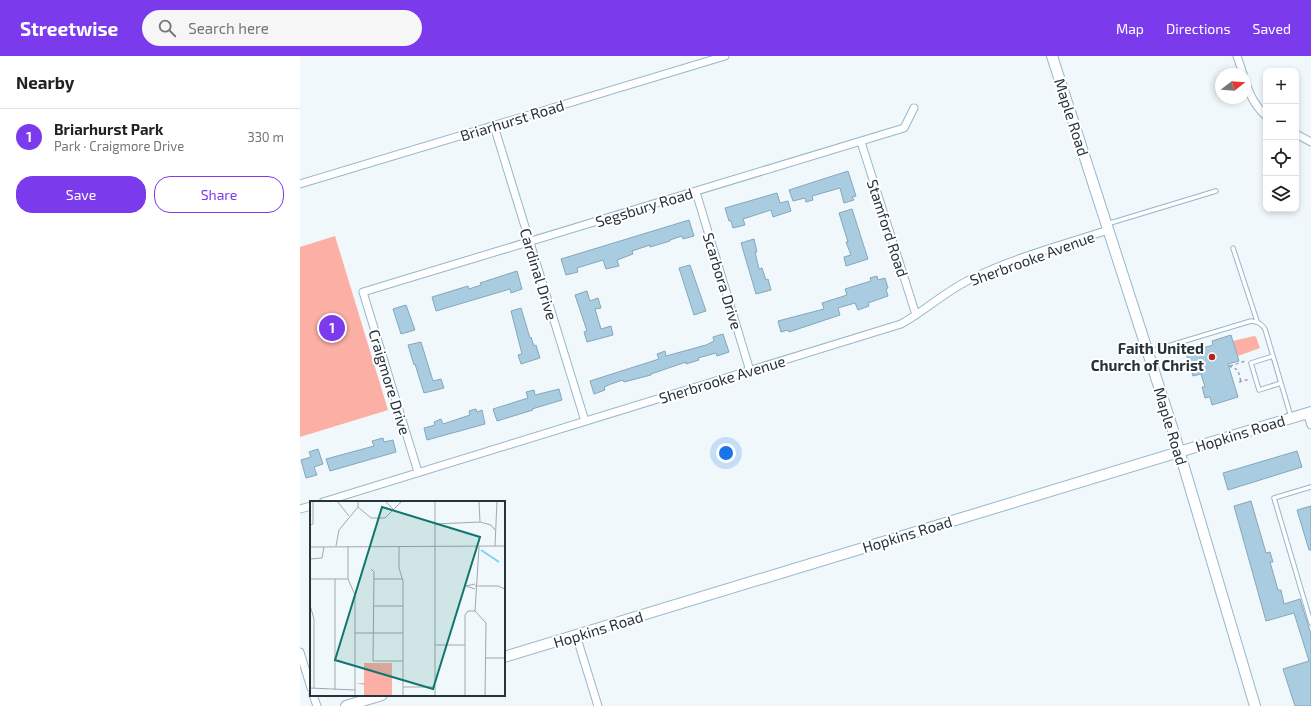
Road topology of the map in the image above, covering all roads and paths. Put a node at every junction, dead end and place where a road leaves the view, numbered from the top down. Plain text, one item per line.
1 (725, 56) edge
2 (1052, 56) edge
3 (1237, 56) edge
4 (1241, 68) edge
5 (1251, 97) edge
6 (914, 108) dead end
7 (1263, 113) edge
8 (494, 126) junction
9 (1299, 136) edge
10 (861, 142) junction
11 (1311, 142) edge
12 (300, 184) edge
13 (1216, 191) dead end
14 (696, 192) junction
15 (1107, 227) junction
16 (530, 242) junction
17 (1233, 248) dead end
18 (363, 292) joint
19 (916, 315) junction
20 (1257, 321) junction
21 (1147, 352) junction
22 (1273, 356) junction
23 (1245, 361) dead end
24 (750, 371) junction
25 (1255, 377) junction
26 (1281, 383) junction
27 (1309, 412) edge
28 (1291, 418) junction
29 (585, 421) junction
30 (1311, 425) edge
31 (1179, 451) junction
32 (418, 472) junction
33 (1311, 487) edge
34 (326, 501) edge
35 (310, 506) edge
36 (300, 509) edge
37 (1310, 613) edge
38 (1311, 623) edge
39 (576, 635) junction
40 (300, 652) edge
41 (505, 657) edge
42 (310, 685) edge
43 (313, 696) edge
44 (379, 696) edge
45 (316, 706) edge
46 (346, 706) edge
47 (598, 706) edge
48 (1255, 706) edge

1 - 8 street, Briarhurst Road
2 - 15 street, Maple Road
3 - 4 street
5 - 7 street
6 - 10 street, Segsbury Road
8 - 12 street, Briarhurst Road
8 - 16 street, Cardinal Drive
9 - 11 street
10 - 14 street, Segsbury Road
10 - 19 street, Stamford Road
13 - 15 lane
14 - 16 street, Segsbury Road
14 - 24 street, Scarbora Drive
15 - 19 street, Sherbrooke Avenue
15 - 21 street, Maple Road
16 - 18 street, Segsbury Road
16 - 29 street, Cardinal Drive
17 - 20 lane
18 - 32 street, Craigmore Drive
19 - 24 street, Sherbrooke Avenue
20 - 21 lane
20 - 22 lane
21 - 31 street, Maple Road
22 - 25 lane
22 - 26 lane
23 - 25 path
24 - 29 street, Sherbrooke Avenue
25 - 26 lane
26 - 28 lane
27 - 28 street, Hopkins Road
27 - 30 street
28 - 31 street, Hopkins Road
29 - 32 street, Sherbrooke Avenue
31 - 39 street, Hopkins Road
31 - 48 street, Maple Road
32 - 34 street, Sherbrooke Avenue
33 - 37 lane
35 - 36 street
37 - 38 lane
39 - 41 street, Hopkins Road
39 - 47 street
40 - 42 street
43 - 45 street
44 - 46 street

